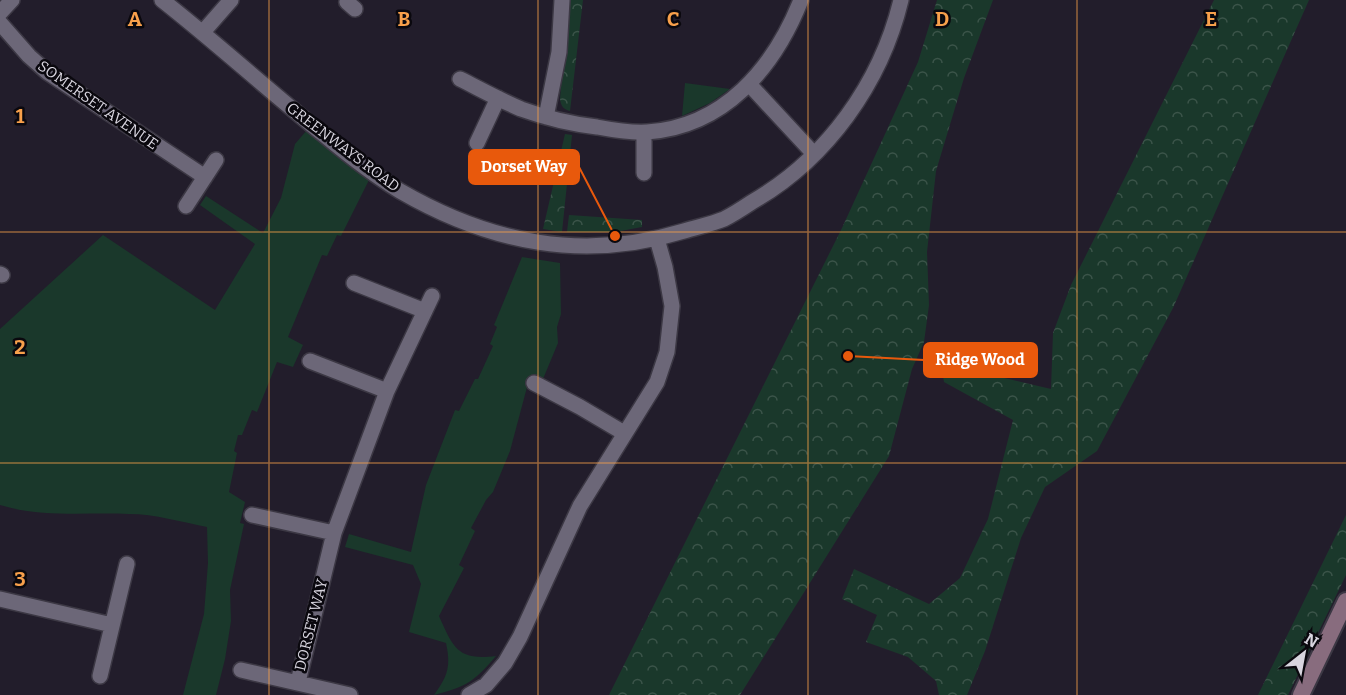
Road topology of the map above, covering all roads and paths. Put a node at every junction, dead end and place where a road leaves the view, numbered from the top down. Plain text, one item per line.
1 (12, 0) edge
2 (162, 0) edge
3 (231, 0) edge
4 (562, 0) edge
5 (801, 0) edge
6 (901, 0) edge
7 (0, 13) edge
8 (0, 23) edge
9 (203, 32) junction
10 (460, 79) dead end
11 (749, 84) junction
12 (498, 98) junction
13 (546, 117) junction
14 (644, 133) junction
15 (477, 143) dead end
16 (814, 154) junction
17 (216, 160) dead end
18 (644, 173) dead end
19 (205, 177) junction
20 (186, 206) dead end
21 (657, 239) junction
22 (354, 283) dead end
23 (432, 296) dead end
24 (425, 311) junction
25 (310, 361) dead end
26 (534, 383) dead end
27 (387, 392) junction
28 (624, 433) junction
29 (252, 515) dead end
30 (334, 533) junction
31 (127, 564) dead end
32 (0, 599) edge
33 (1346, 601) edge
34 (112, 625) junction
35 (242, 670) dead end
36 (100, 676) dead end
37 (298, 682) junction
38 (350, 695) edge
39 (469, 695) edge
40 (1301, 695) edge

1 - 7 street
2 - 9 street, GREENWAYS ROAD
3 - 9 street
4 - 13 street
5 - 11 street
6 - 16 street, GREENWAYS ROAD
8 - 19 street, SOMERSET AVENUE
9 - 21 street, GREENWAYS ROAD
10 - 12 street
11 - 14 street
11 - 16 street
12 - 13 street
12 - 15 street
13 - 14 street
14 - 18 street
16 - 21 street, GREENWAYS ROAD
17 - 19 street
19 - 20 street
21 - 28 street
22 - 24 street
23 - 24 street, DORSET WAY
24 - 27 street, DORSET WAY
25 - 27 street
26 - 28 street
27 - 30 street, DORSET WAY
28 - 39 street
29 - 30 street
30 - 37 street, DORSET WAY
31 - 34 street
32 - 34 street
33 - 40 main road
34 - 36 street
35 - 37 street, DORSET WAY
37 - 38 street, DORSET WAY

